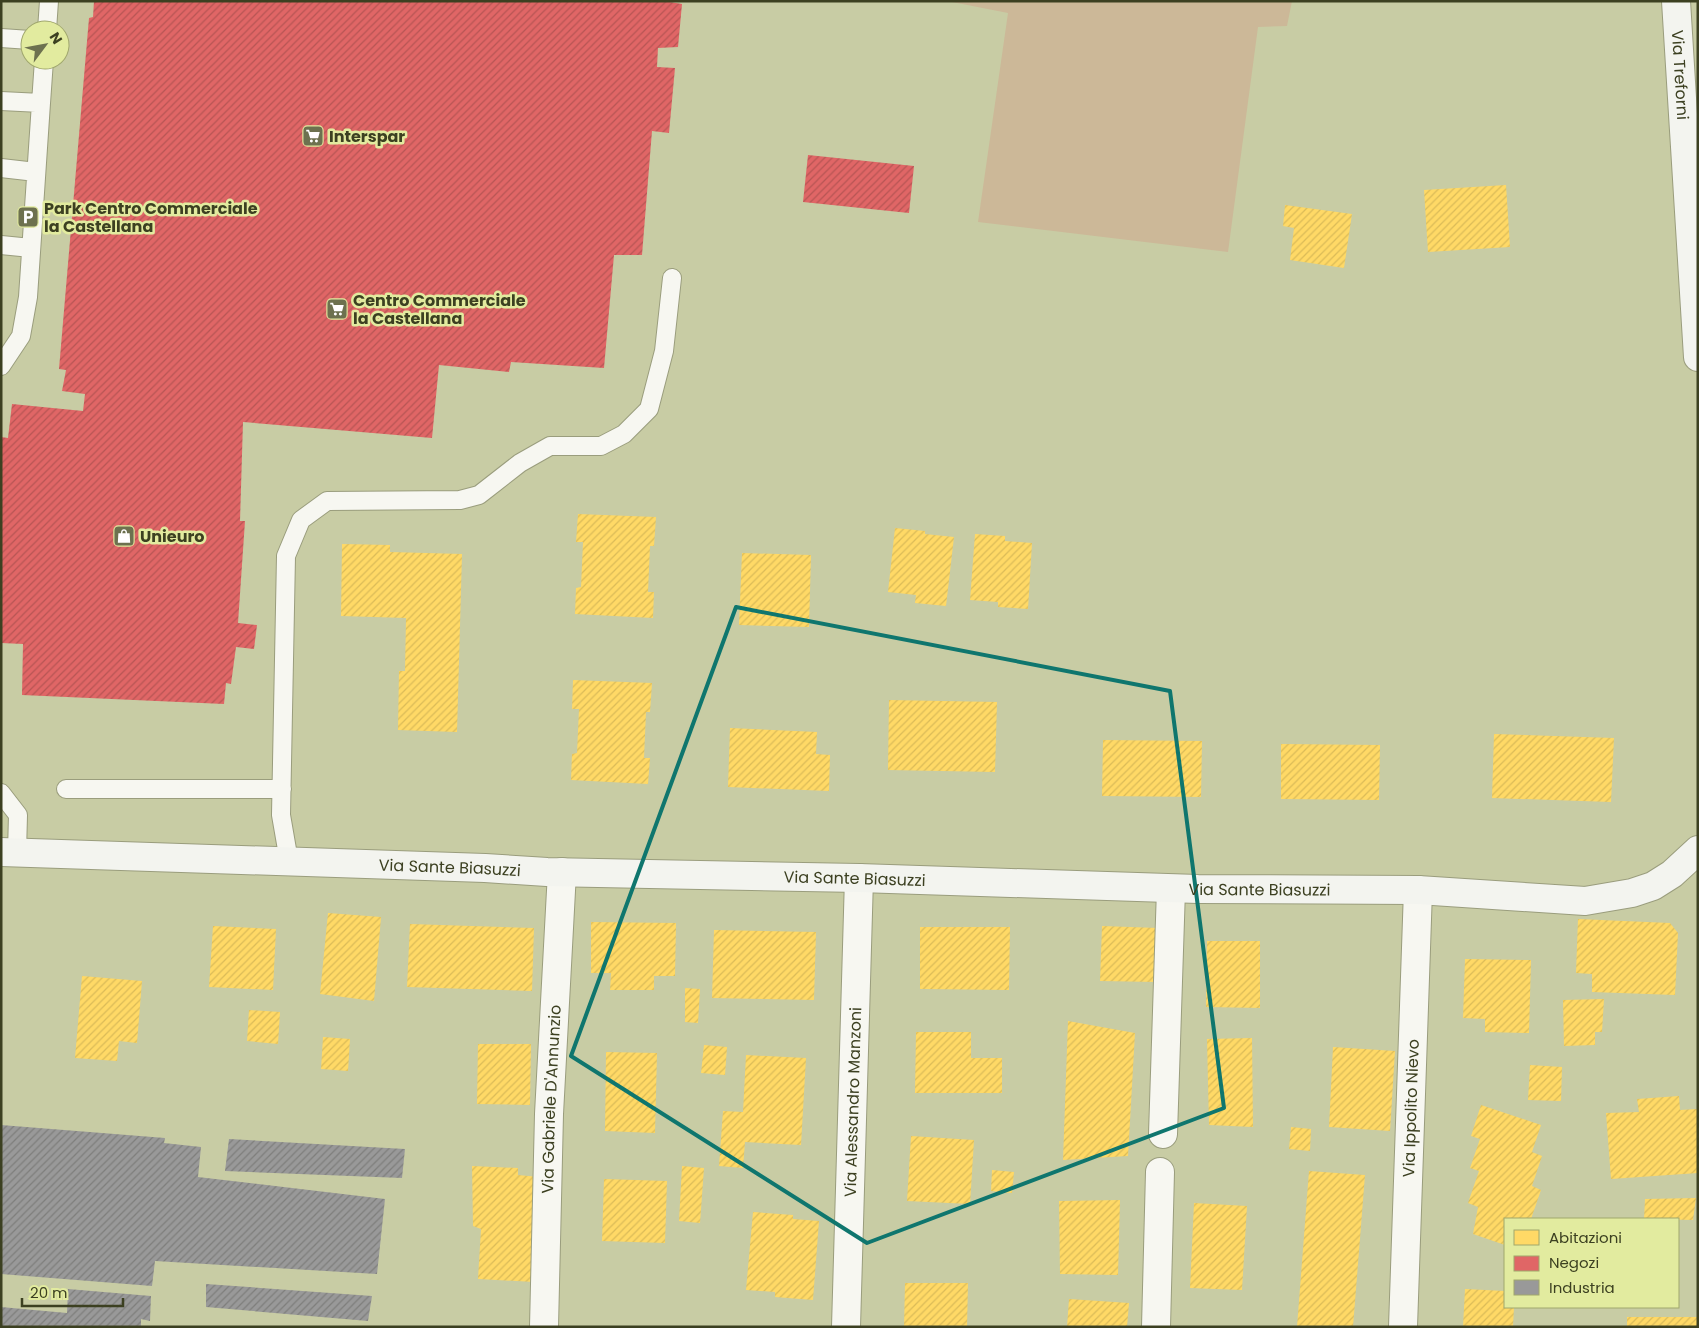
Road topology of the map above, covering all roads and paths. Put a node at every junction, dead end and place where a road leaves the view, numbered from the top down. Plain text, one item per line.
1 (49, 1) edge
2 (1676, 1) edge
3 (48, 20) edge
4 (1, 38) edge
5 (20, 39) edge
6 (43, 70) edge
7 (1, 101) edge
8 (40, 103) junction
9 (1, 168) edge
10 (36, 172) junction
11 (1, 245) edge
12 (31, 248) junction
13 (672, 278) dead end
14 (7, 344) edge
15 (1698, 357) edge
16 (1, 366) edge
17 (66, 789) dead end
18 (282, 790) junction
19 (1, 793) edge
20 (9, 852) edge
21 (1697, 854) edge
22 (289, 861) junction
23 (562, 872) junction
24 (859, 878) junction
25 (1171, 889) junction
26 (1418, 890) junction
27 (1163, 1134) dead end
28 (1160, 1172) dead end
29 (544, 1327) edge
30 (846, 1327) edge
31 (1156, 1327) edge
32 (1403, 1327) edge

1 - 3 lane
2 - 15 street, Via Treforni
4 - 5 lane
6 - 8 lane
7 - 8 lane
8 - 10 lane
9 - 10 lane
10 - 12 lane
11 - 12 lane
12 - 14 lane
13 - 18 lane
14 - 16 lane
17 - 18 lane
18 - 22 lane
19 - 20 lane
20 - 22 street, Via Sante Biasuzzi
21 - 26 street, Via Sante Biasuzzi
22 - 23 street, Via Sante Biasuzzi
23 - 24 street, Via Sante Biasuzzi
23 - 29 street, Via Gabriele D'Annunzio
24 - 25 street, Via Sante Biasuzzi
24 - 30 street, Via Alessandro Manzoni
25 - 26 street, Via Sante Biasuzzi
25 - 27 street
26 - 32 street, Via Ippolito Nievo
28 - 31 street

